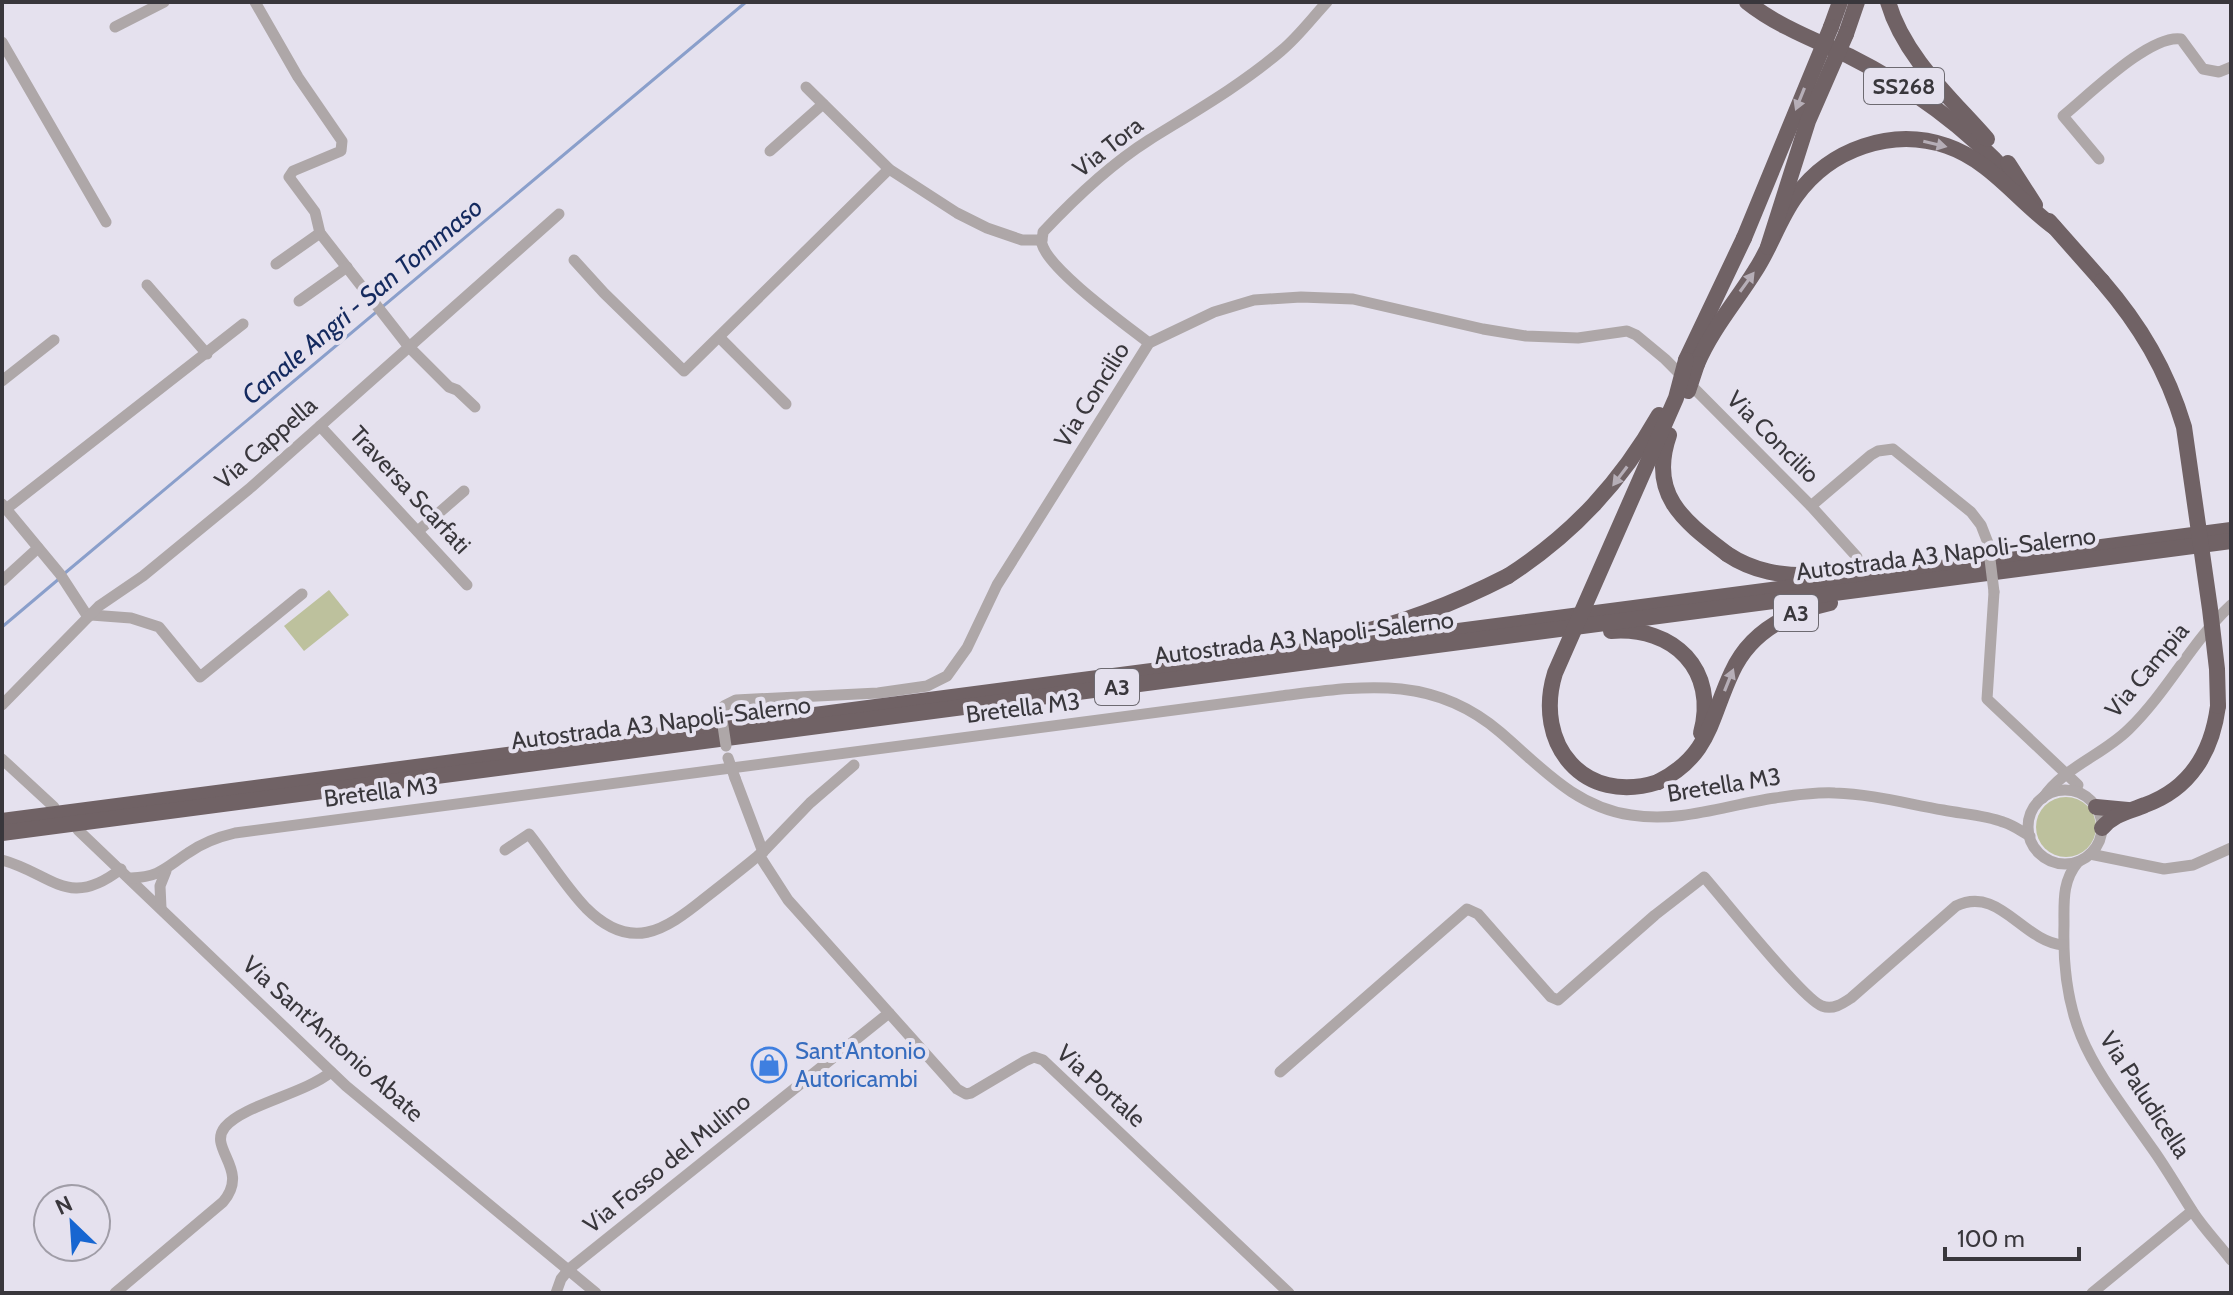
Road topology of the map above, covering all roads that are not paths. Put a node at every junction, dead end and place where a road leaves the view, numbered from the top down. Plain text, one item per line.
1 (164, 2) edge
2 (255, 2) edge
3 (1327, 2) edge
4 (1747, 2) edge
5 (1833, 2) edge
6 (1840, 2) edge
7 (1857, 2) edge
8 (1888, 2) edge
9 (115, 27) dead end
10 (1838, 31) junction
11 (2, 42) edge
12 (2231, 67) edge
13 (806, 87) dead end
14 (823, 104) junction
15 (770, 151) dead end
16 (2099, 159) dead end
17 (889, 169) junction
18 (2035, 205) junction
19 (559, 214) dead end
20 (106, 222) dead end
21 (2054, 227) junction
22 (320, 233) junction
23 (1744, 238) joint
24 (1042, 240) junction
25 (1768, 247) junction
26 (574, 260) dead end
27 (276, 264) dead end
28 (347, 267) junction
29 (147, 285) dead end
30 (299, 301) dead end
31 (243, 324) dead end
32 (720, 338) junction
33 (54, 340) dead end
34 (1149, 343) junction
35 (409, 347) junction
36 (207, 354) junction
37 (1692, 362) junction
38 (2, 381) edge
39 (786, 404) dead end
40 (475, 407) dead end
41 (320, 426) junction
42 (464, 491) dead end
43 (1811, 506) junction
44 (4, 507) edge
45 (2231, 530) edge
46 (418, 531) junction
47 (2231, 541) edge
48 (38, 548) junction
49 (1857, 557) dead end
50 (1968, 570) junction
51 (2, 581) edge
52 (467, 585) dead end
53 (302, 594) dead end
54 (2231, 605) edge
55 (89, 616) junction
56 (1476, 640) junction
57 (1170, 668) junction
58 (2, 705) edge
59 (1696, 750) junction
60 (2091, 757) junction
61 (2, 759) edge
62 (2052, 762) junction
63 (854, 765) dead end
64 (2067, 773) junction
65 (2047, 793) junction
66 (2086, 796) junction
67 (54, 807) dead end
68 (2129, 810) junction
69 (2032, 811) junction
70 (2, 821) edge
71 (2001, 821) junction
72 (78, 830) dead end
73 (2102, 832) junction
74 (2, 833) edge
75 (2030, 836) junction
76 (2231, 848) edge
77 (505, 850) dead end
78 (761, 854) junction
79 (2090, 854) junction
80 (2121, 859) junction
81 (2, 860) edge
82 (2052, 861) junction
83 (2078, 862) junction
84 (121, 869) junction
85 (160, 876) junction
86 (131, 878) junction
87 (144, 890) junction
88 (2064, 890) junction
89 (161, 908) junction
90 (2063, 945) junction
91 (889, 1013) junction
92 (331, 1072) junction
93 (1280, 1072) dead end
94 (2192, 1211) junction
95 (2231, 1260) edge
96 (569, 1269) junction
97 (115, 1293) edge
98 (556, 1293) edge
99 (596, 1293) edge
100 (1289, 1293) edge
101 (2092, 1293) edge

1 - 9 street
2 - 22 street
3 - 24 street, Via Tora
4 - 18 highway, SS268
5 - 10 highway, SS268
6 - 10 highway, SS268
7 - 10 highway, SS268
8 - 18 highway, SS268
10 -> 23 highway, SS268, bridge
10 - 25 highway, SS268, bridge
11 - 20 street
12 - 16 street
13 - 14 street
14 - 15 street
14 - 17 street
17 - 24 street
17 - 32 street
18 - 21 highway, SS268
19 - 35 street, Via Cappella
25 -> 21 highway, SS268, bridge
21 - 68 highway, SS268, bridge
22 - 27 street
22 - 28 street
23 - 37 highway, A3
24 - 34 street
37 -> 25 highway, A3
26 - 32 street
28 - 30 street
28 - 35 street
29 - 36 street
31 - 36 street
32 - 39 street
33 - 38 street
34 - 43 street, Via Concilio
34 - 78 street, Via Concilio, bridge
35 - 40 street
35 - 41 street, Via Cappella
36 - 44 street
37 - 50 highway, A3, bridge
37 -> 57 highway, A3, bridge
37 - 59 highway, A3, bridge
41 - 46 street, Traversa Scarfati
41 - 55 street, Via Cappella
42 - 46 street
43 - 49 street, Via Concilio
43 - 62 street, bridge
44 - 48 street
45 - 50 highway, Autostrada A3 Napoli-Salerno / A3
46 - 52 street, Traversa Scarfati
47 - 50 highway, Autostrada A3 Napoli-Salerno / A3
48 - 51 street
48 - 55 street
50 - 56 highway, Autostrada A3 Napoli-Salerno / A3
50 - 57 highway, Autostrada A3 Napoli-Salerno / A3
59 -> 50 highway, A3
53 - 55 street
54 - 60 street, Via Campia
55 - 58 street, Via Cappella
56 - 59 highway, A3
56 - 74 highway, Autostrada A3 Napoli-Salerno / A3
57 - 70 highway, Autostrada A3 Napoli-Salerno / A3
60 - 64 street, Via Campia
60 - 66 street
61 - 67 street
62 - 64 street
62 - 65 street
63 - 78 street
64 - 65 street, Via Campia
64 - 66 street
65 - 66 street
65 - 69 street
66 - 68 highway, SS268
66 - 73 street
68 - 73 highway, SS268
69 - 71 street, Bretella M3
69 - 75 street
71 - 75 street, Bretella M3
71 - 85 street, Bretella M3
72 - 84 street, Via Sant'Antonio Abate
73 - 79 street
73 - 80 street
75 - 82 street
76 - 80 street
77 - 78 street
78 - 91 street, Via Portale
79 - 80 street
79 - 83 street
81 - 84 street
82 - 83 street
82 - 88 street, Via Paludicella
83 - 88 street, Via Paludicella
84 - 86 street, Via Sant'Antonio Abate
85 - 86 street
85 - 87 street, Bretella M3
85 - 89 street
86 - 87 street, Via Sant'Antonio Abate
87 - 89 street, Via Sant'Antonio Abate
88 - 90 street, Via Paludicella
89 - 92 street, Via Sant'Antonio Abate
90 - 93 street
90 - 94 street, Via Paludicella
91 - 96 street, Via Fosso del Mulino
91 - 100 street, Via Portale
92 - 96 street, Via Sant'Antonio Abate
92 - 97 street
94 - 95 street, Via Paludicella
94 - 101 street
96 - 98 street, Via Fosso del Mulino
96 - 99 street, Via Sant'Antonio Abate

